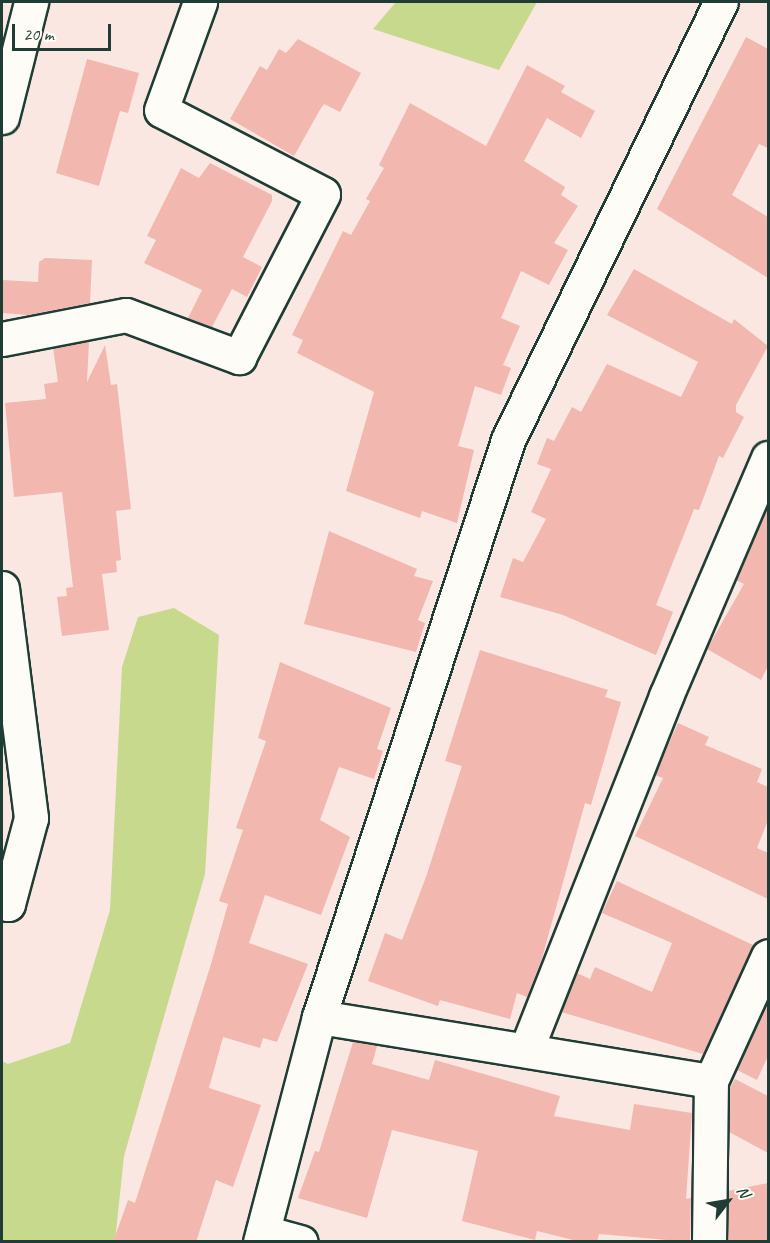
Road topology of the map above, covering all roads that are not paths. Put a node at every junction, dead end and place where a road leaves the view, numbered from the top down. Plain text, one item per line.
1 (31, 2) edge
2 (200, 2) edge
3 (721, 2) edge
4 (2, 117) edge
5 (2, 339) edge
6 (768, 458) edge
7 (2, 588) edge
8 (2, 902) edge
9 (768, 956) edge
10 (319, 1017) junction
11 (526, 1050) junction
12 (711, 1081) junction
13 (261, 1237) edge
14 (300, 1242) edge
15 (709, 1242) edge

1 - 4 street
2 - 5 street
3 - 10 street
6 - 11 street
7 - 8 street
9 - 12 street
10 - 11 street
10 - 13 street
11 - 12 street
12 - 15 street
13 - 14 street

